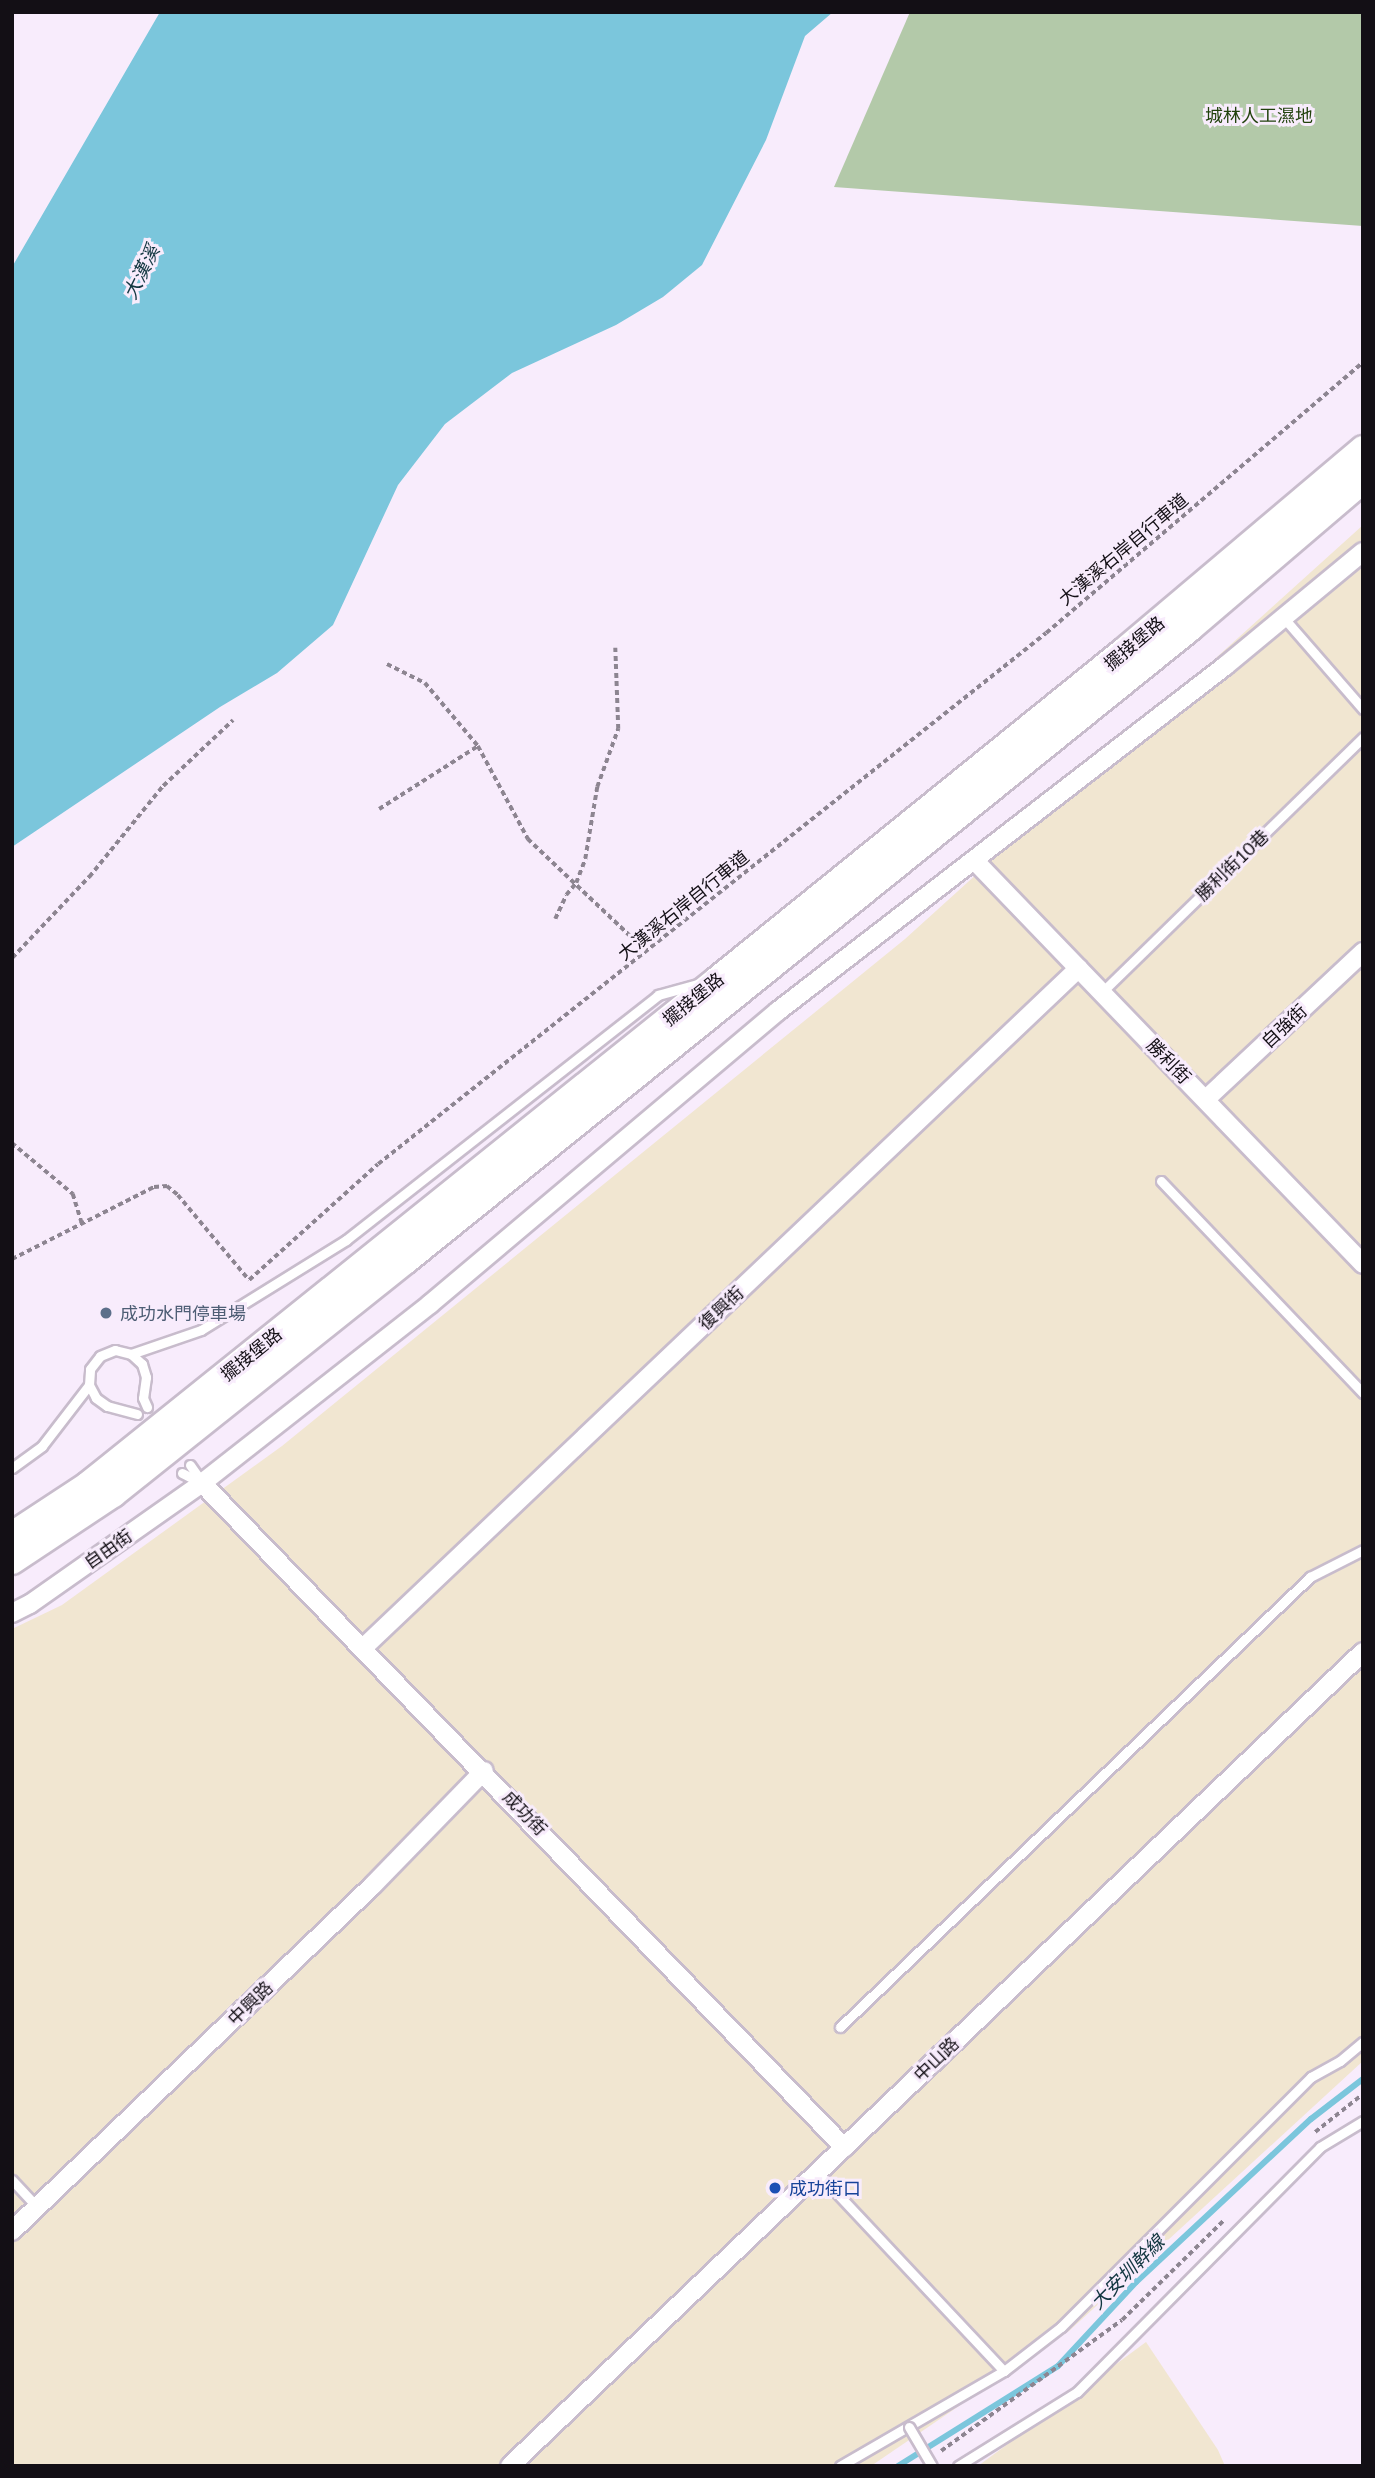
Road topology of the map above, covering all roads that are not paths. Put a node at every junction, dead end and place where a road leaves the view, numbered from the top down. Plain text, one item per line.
1 (1363, 449) edge
2 (1363, 480) edge
3 (1363, 552) edge
4 (1281, 616) junction
5 (1363, 709) edge
6 (1363, 737) edge
7 (974, 860) junction
8 (1363, 952) edge
9 (1079, 968) junction
10 (717, 979) junction
11 (1102, 992) junction
12 (1206, 1099) junction
13 (1161, 1181) dead end
14 (1363, 1264) edge
15 (131, 1354) junction
16 (89, 1385) junction
17 (1363, 1393) edge
18 (147, 1407) dead end
19 (137, 1414) dead end
20 (190, 1465) dead end
21 (12, 1468) edge
22 (182, 1473) dead end
23 (202, 1483) junction
24 (12, 1535) edge
25 (1363, 1550) edge
26 (12, 1561) edge
27 (12, 1613) edge
28 (363, 1648) junction
29 (1363, 1652) edge
30 (484, 1771) junction
31 (840, 2027) dead end
32 (1363, 2042) edge
33 (1363, 2121) edge
34 (844, 2147) junction
35 (817, 2172) junction
36 (12, 2180) edge
37 (38, 2207) junction
38 (12, 2231) edge
39 (1004, 2371) junction
40 (909, 2427) junction
41 (510, 2466) edge
42 (840, 2466) edge
43 (932, 2466) edge
44 (958, 2466) edge

1 - 10 street, 擺接堡路
2 - 26 street, 擺接堡路
3 - 4 street, 自由街
4 - 5 lane
4 - 7 street, 自由街
6 - 11 lane, 勝利街10巷
7 - 9 street, 勝利街
7 - 23 street, 自由街
8 - 12 street, 自強街
9 - 11 street, 勝利街
9 - 28 street, 復興街
10 - 15 lane
10 - 24 street, 擺接堡路
11 - 12 street, 勝利街
12 - 14 street, 勝利街
13 - 17 lane
15 - 16 lane
15 - 18 lane
16 - 19 lane
16 - 21 lane
20 - 23 lane, 成功街
22 - 23 lane, 成功街
23 - 27 street, 自由街
23 - 28 street, 成功街
25 - 31 lane
28 - 30 street, 成功街
29 - 34 street, 中山路
30 - 34 street, 成功街
30 - 37 street, 中興路
32 - 39 lane
33 - 44 lane
34 - 35 street, 中山路
35 - 39 lane
35 - 41 street, 中山路
36 - 37 lane
37 - 38 street, 中興路
39 - 40 lane
40 - 42 lane
40 - 43 lane, bridge

